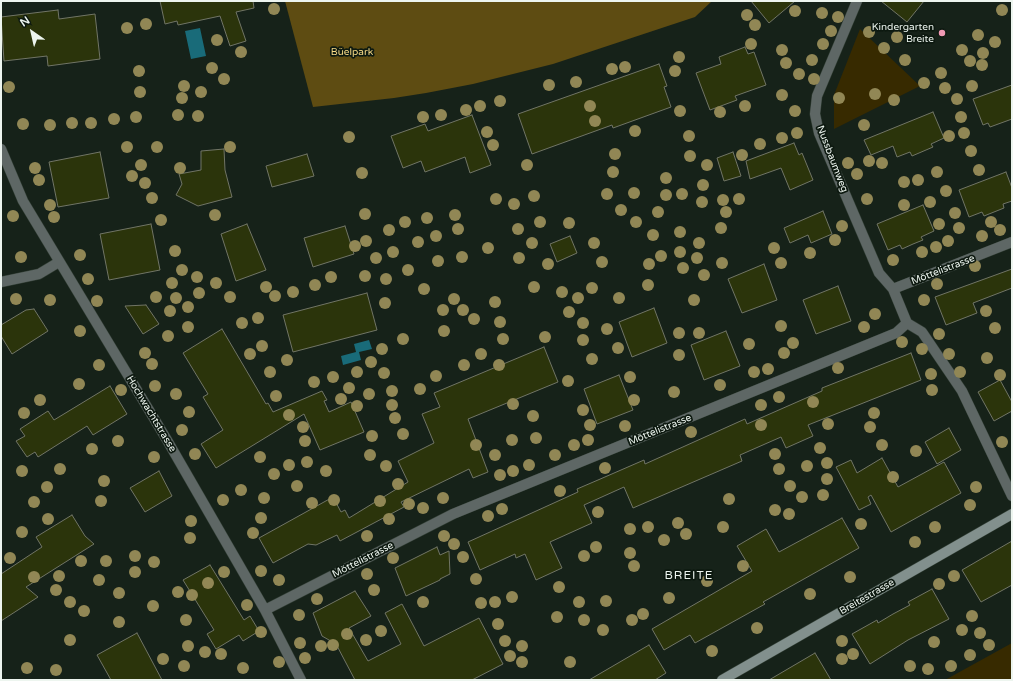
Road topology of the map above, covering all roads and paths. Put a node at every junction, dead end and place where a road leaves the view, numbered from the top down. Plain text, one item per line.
1 (857, 1) edge
2 (1, 149) edge
3 (1012, 242) edge
4 (59, 262) junction
5 (1, 282) edge
6 (893, 289) junction
7 (907, 322) junction
8 (1012, 496) edge
9 (1012, 514) edge
10 (265, 610) junction
11 (724, 679) edge
12 (301, 680) edge

1 - 6 street, Nussbaumweg
2 - 4 street, Hochwachtstrasse
3 - 6 street, Möttelistrasse
4 - 5 street
4 - 10 street, Hochwachtstrasse
6 - 7 street
7 - 8 street
7 - 10 street, Möttelistrasse
9 - 11 main road, Breitestrasse
10 - 12 street, Hochwachtstrasse

